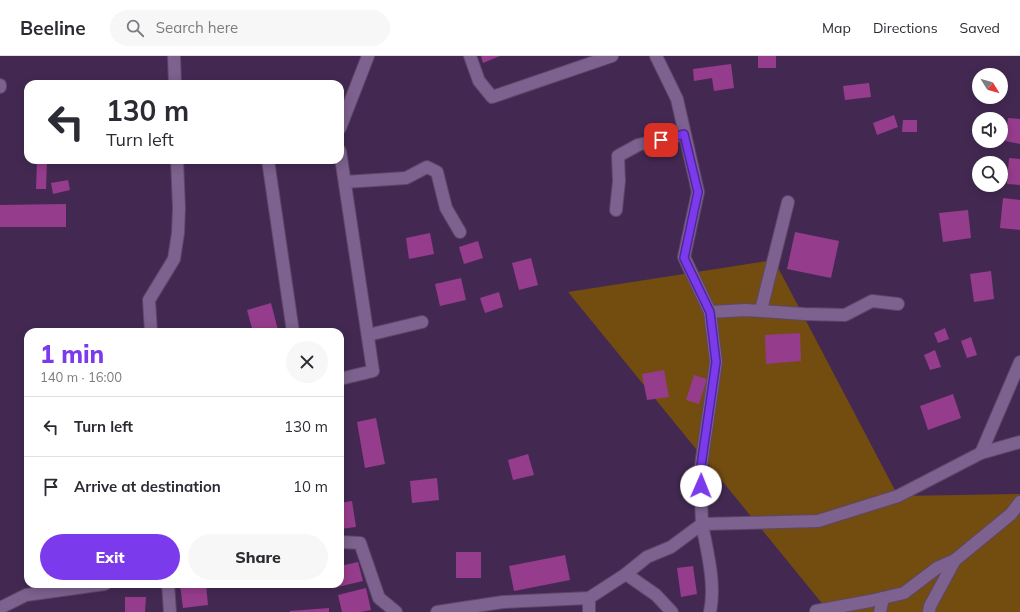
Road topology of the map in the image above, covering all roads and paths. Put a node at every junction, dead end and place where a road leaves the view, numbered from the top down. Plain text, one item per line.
1 (174, 56) edge
2 (368, 56) edge
3 (470, 56) edge
4 (612, 56) edge
5 (656, 56) edge
6 (175, 80) edge
7 (344, 118) edge
8 (684, 134) junction
9 (177, 164) edge
10 (269, 164) edge
11 (342, 164) edge
12 (345, 182) junction
13 (788, 202) dead end
14 (616, 210) dead end
15 (460, 232) dead end
16 (898, 304) dead end
17 (762, 310) junction
18 (710, 312) junction
19 (422, 322) dead end
20 (151, 328) edge
21 (291, 328) edge
22 (368, 335) junction
23 (1020, 362) edge
24 (344, 378) edge
25 (1020, 442) edge
26 (981, 453) junction
27 (1020, 502) edge
28 (1011, 514) junction
29 (1020, 522) edge
30 (702, 524) junction
31 (344, 542) edge
32 (955, 560) junction
33 (626, 574) junction
34 (76, 588) edge
35 (168, 588) edge
36 (589, 598) junction
37 (883, 598) junction
38 (0, 608) edge
39 (816, 611) edge
40 (170, 612) edge
41 (396, 612) edge
42 (437, 612) edge
43 (589, 612) edge
44 (672, 612) edge
45 (710, 612) edge
46 (880, 612) edge
47 (929, 612) edge

1 - 6 street
2 - 7 street
3 - 4 street
5 - 8 street
8 - 14 street
8 - 18 street
9 - 20 street
10 - 21 street
11 - 12 street
12 - 15 street
12 - 22 street
13 - 17 street
16 - 17 street
17 - 18 street
18 - 30 street
19 - 22 street
22 - 24 street
23 - 26 street
25 - 26 street
26 - 30 street
27 - 28 street
28 - 29 street
28 - 32 street
30 - 33 street
30 - 45 street
31 - 41 street
32 - 37 street
32 - 47 street
33 - 36 street
33 - 44 street
34 - 38 street
35 - 40 street
36 - 42 street
36 - 43 street
37 - 39 street
37 - 46 street

